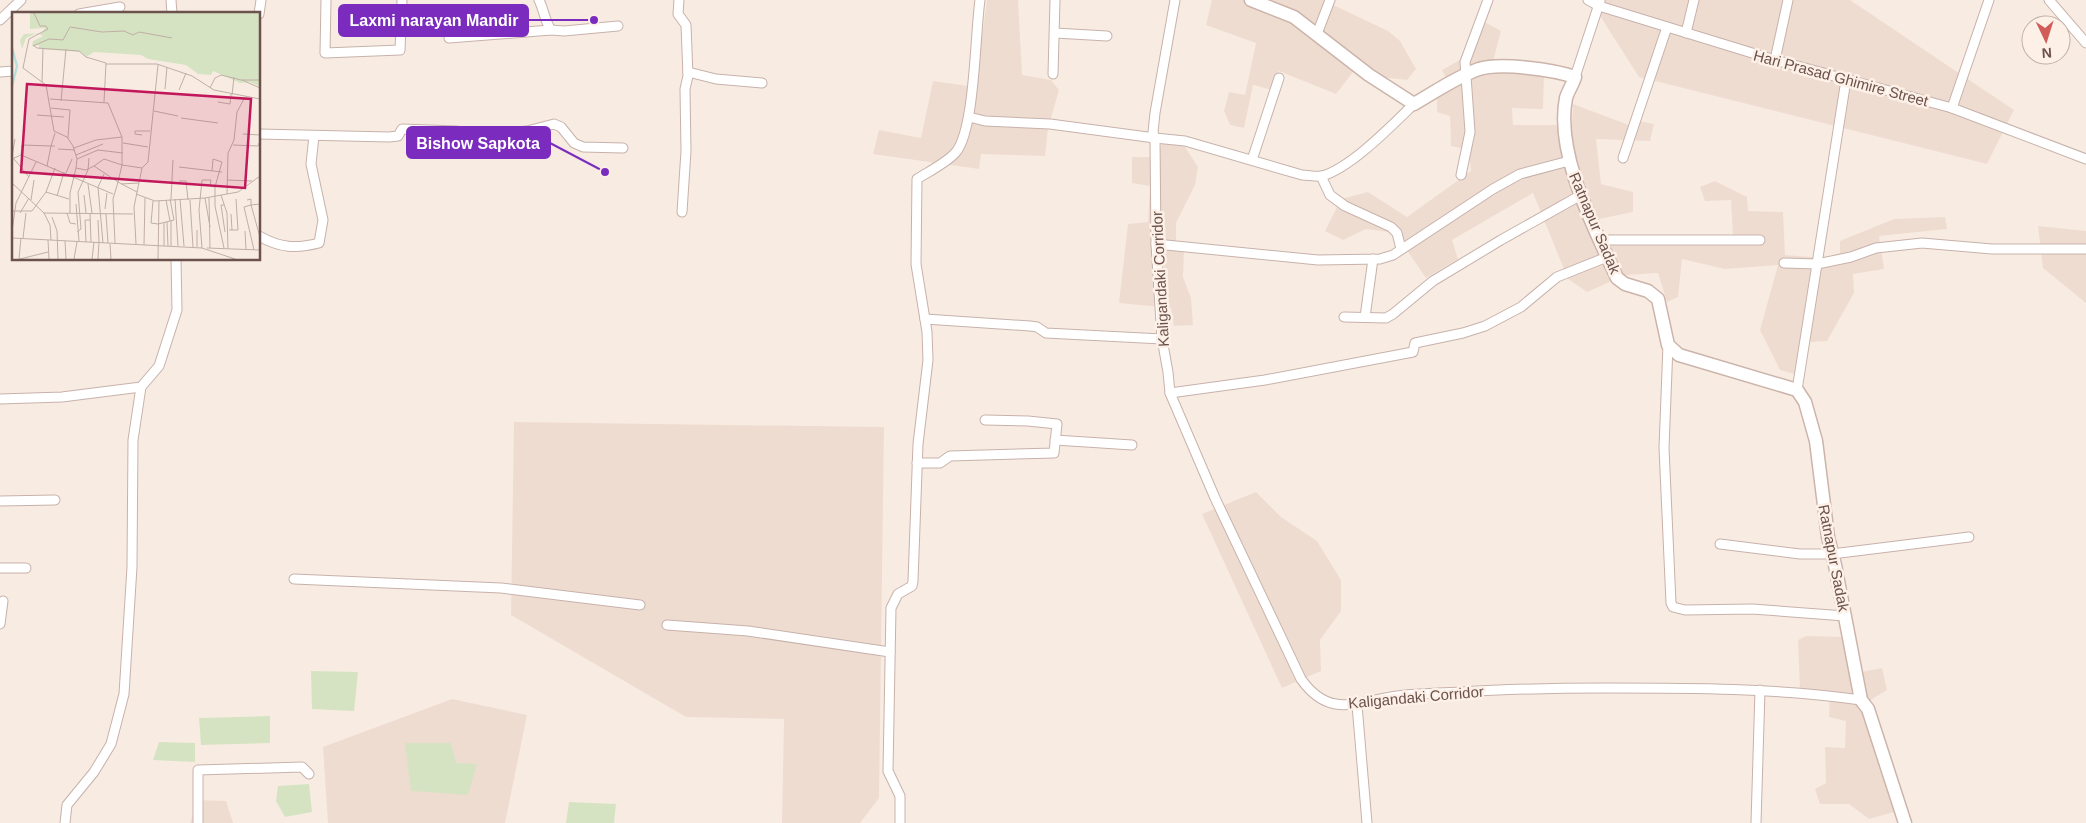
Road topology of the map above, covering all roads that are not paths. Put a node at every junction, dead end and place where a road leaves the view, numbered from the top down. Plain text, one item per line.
1 (21, 0) edge
2 (326, 0) edge
3 (402, 0) edge
4 (539, 0) edge
5 (679, 0) edge
6 (980, 0) edge
7 (1055, 0) edge
8 (1176, 0) edge
9 (1251, 0) edge
10 (1330, 0) edge
11 (1488, 0) edge
12 (1588, 0) edge
13 (1694, 0) edge
14 (1788, 0) edge
15 (1990, 0) edge
16 (2049, 0) edge
17 (1599, 3) edge
18 (101, 5) edge
19 (120, 8) dead end
20 (10, 10) junction
21 (84, 12) edge
22 (12, 15) edge
23 (0, 20) edge
24 (618, 26) dead end
25 (1667, 27) junction
26 (551, 30) junction
27 (1055, 33) junction
28 (1686, 33) junction
29 (1317, 34) junction
30 (1107, 36) dead end
31 (449, 38) dead end
32 (2086, 43) edge
33 (1775, 60) junction
34 (688, 72) junction
35 (1053, 74) dead end
36 (1465, 75) junction
37 (1576, 77) junction
38 (1279, 78) dead end
39 (1846, 80) junction
40 (762, 82) dead end
41 (1414, 104) junction
42 (1952, 108) junction
43 (969, 116) junction
44 (260, 134) edge
45 (314, 136) junction
46 (1156, 138) junction
47 (623, 148) dead end
48 (1623, 158) dead end
49 (2086, 159) edge
50 (1252, 160) junction
51 (1569, 161) junction
52 (1461, 175) dead end
53 (1321, 176) junction
54 (1582, 194) junction
55 (682, 212) dead end
56 (260, 237) edge
57 (1600, 240) junction
58 (1760, 240) dead end
59 (1156, 244) junction
60 (2086, 249) edge
61 (1400, 250) junction
62 (1607, 256) junction
63 (176, 260) edge
64 (1372, 260) junction
65 (1784, 263) dead end
66 (1817, 264) junction
67 (1344, 317) dead end
68 (1365, 317) junction
69 (925, 319) junction
70 (1162, 339) junction
71 (1668, 345) junction
72 (141, 387) junction
73 (1797, 390) junction
74 (1170, 392) junction
75 (0, 399) edge
76 (985, 420) dead end
77 (1055, 440) junction
78 (1132, 445) dead end
79 (917, 463) junction
80 (55, 500) dead end
81 (0, 501) edge
82 (1969, 537) dead end
83 (1720, 544) dead end
84 (1832, 554) junction
85 (0, 568) edge
86 (26, 568) dead end
87 (294, 579) dead end
88 (3, 601) dead end
89 (640, 605) dead end
90 (1845, 616) junction
91 (0, 624) edge
92 (667, 625) dead end
93 (890, 652) junction
94 (1760, 690) junction
95 (1861, 700) junction
96 (1357, 705) junction
97 (309, 774) dead end
98 (65, 823) edge
99 (198, 823) edge
100 (900, 823) edge
101 (1367, 823) edge
102 (1756, 823) edge
103 (1905, 823) edge

1 - 20 street
2 - 3 street
4 - 26 street
5 - 34 street
6 - 43 street
7 - 27 street
8 - 46 street, Kaligandaki Corridor
9 - 29 main road
10 - 29 street
11 - 36 street
12 - 17 street, Hari Prasad Ghimire Street
13 - 28 street
14 - 33 street
15 - 42 street
16 - 32 street
17 - 25 street, Hari Prasad Ghimire Street
17 - 37 street
18 - 19 street
18 - 21 street
20 - 22 street
20 - 23 street
24 - 26 street
25 - 28 street, Hari Prasad Ghimire Street
25 - 48 street
26 - 31 street
27 - 30 street
27 - 35 street
28 - 33 street, Hari Prasad Ghimire Street
29 - 41 main road
33 - 39 street, Hari Prasad Ghimire Street
34 - 40 street
34 - 55 street
36 - 37 main road
36 - 41 main road
36 - 52 street
37 - 51 main road, Ratnapur Sadak
38 - 50 street
39 - 42 street, Hari Prasad Ghimire Street
39 - 66 street
41 - 53 street
42 - 49 street, Hari Prasad Ghimire Street
43 - 46 street
43 - 69 street
44 - 45 street
45 - 47 street
45 - 56 street
46 - 50 street
46 - 59 street, Kaligandaki Corridor
50 - 53 street
51 - 54 main road, Ratnapur Sadak
51 - 61 street
53 - 61 street
54 - 57 main road, Ratnapur Sadak
54 - 68 street
57 - 58 street
57 - 62 main road, Ratnapur Sadak
59 - 64 street
59 - 70 street, Kaligandaki Corridor
60 - 66 street
61 - 64 street
62 - 71 main road, Ratnapur Sadak
62 - 74 street
63 - 72 street
64 - 68 street
65 - 66 street
66 - 73 street
67 - 68 street
69 - 70 street
69 - 79 street
70 - 74 street, Kaligandaki Corridor
71 - 73 main road
71 - 90 street
72 - 75 street
72 - 98 street
73 - 84 main road, Ratnapur Sadak
74 - 96 street, Kaligandaki Corridor
76 - 77 street
77 - 78 street
77 - 79 street
79 - 93 street
80 - 81 street
82 - 84 street
83 - 84 street
84 - 90 main road, Ratnapur Sadak
85 - 86 street
87 - 89 street
88 - 91 street
90 - 95 main road, Ratnapur Sadak
92 - 93 street
93 - 100 street
94 - 95 street, Kaligandaki Corridor
94 - 96 street, Kaligandaki Corridor
94 - 102 street
95 - 103 main road
96 - 101 street
97 - 99 street

